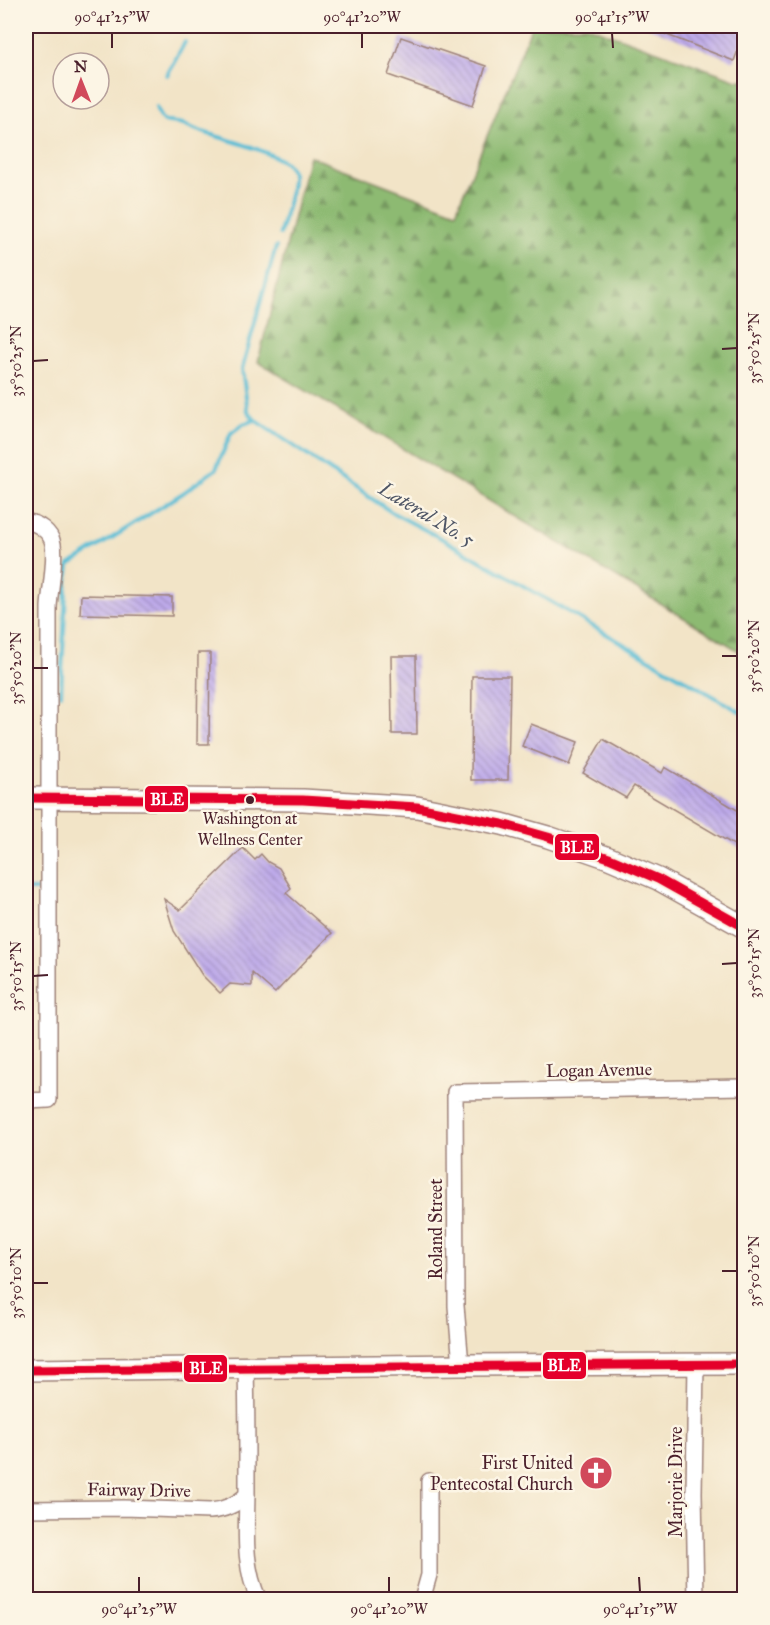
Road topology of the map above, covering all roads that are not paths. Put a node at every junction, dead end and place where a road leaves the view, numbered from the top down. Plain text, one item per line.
1 (26, 522) edge
2 (26, 798) edge
3 (49, 798) junction
4 (744, 927) edge
5 (744, 1087) edge
6 (455, 1092) joint
7 (26, 1101) edge
8 (696, 1363) junction
9 (744, 1364) edge
10 (461, 1365) junction
11 (246, 1368) junction
12 (26, 1370) edge
13 (429, 1481) dead end
14 (247, 1494) junction
15 (26, 1509) edge
16 (259, 1599) edge
17 (422, 1599) edge
18 (696, 1599) edge

1 - 3 street
2 - 3 street
3 - 4 street
3 - 7 street
5 - 6 street, Logan Avenue
6 - 10 street, Roland Street
8 - 9 street
8 - 10 street
8 - 18 street, Marjorie Drive
10 - 11 street
11 - 12 street
11 - 14 street
13 - 17 street
14 - 15 street, Fairway Drive
14 - 16 street

